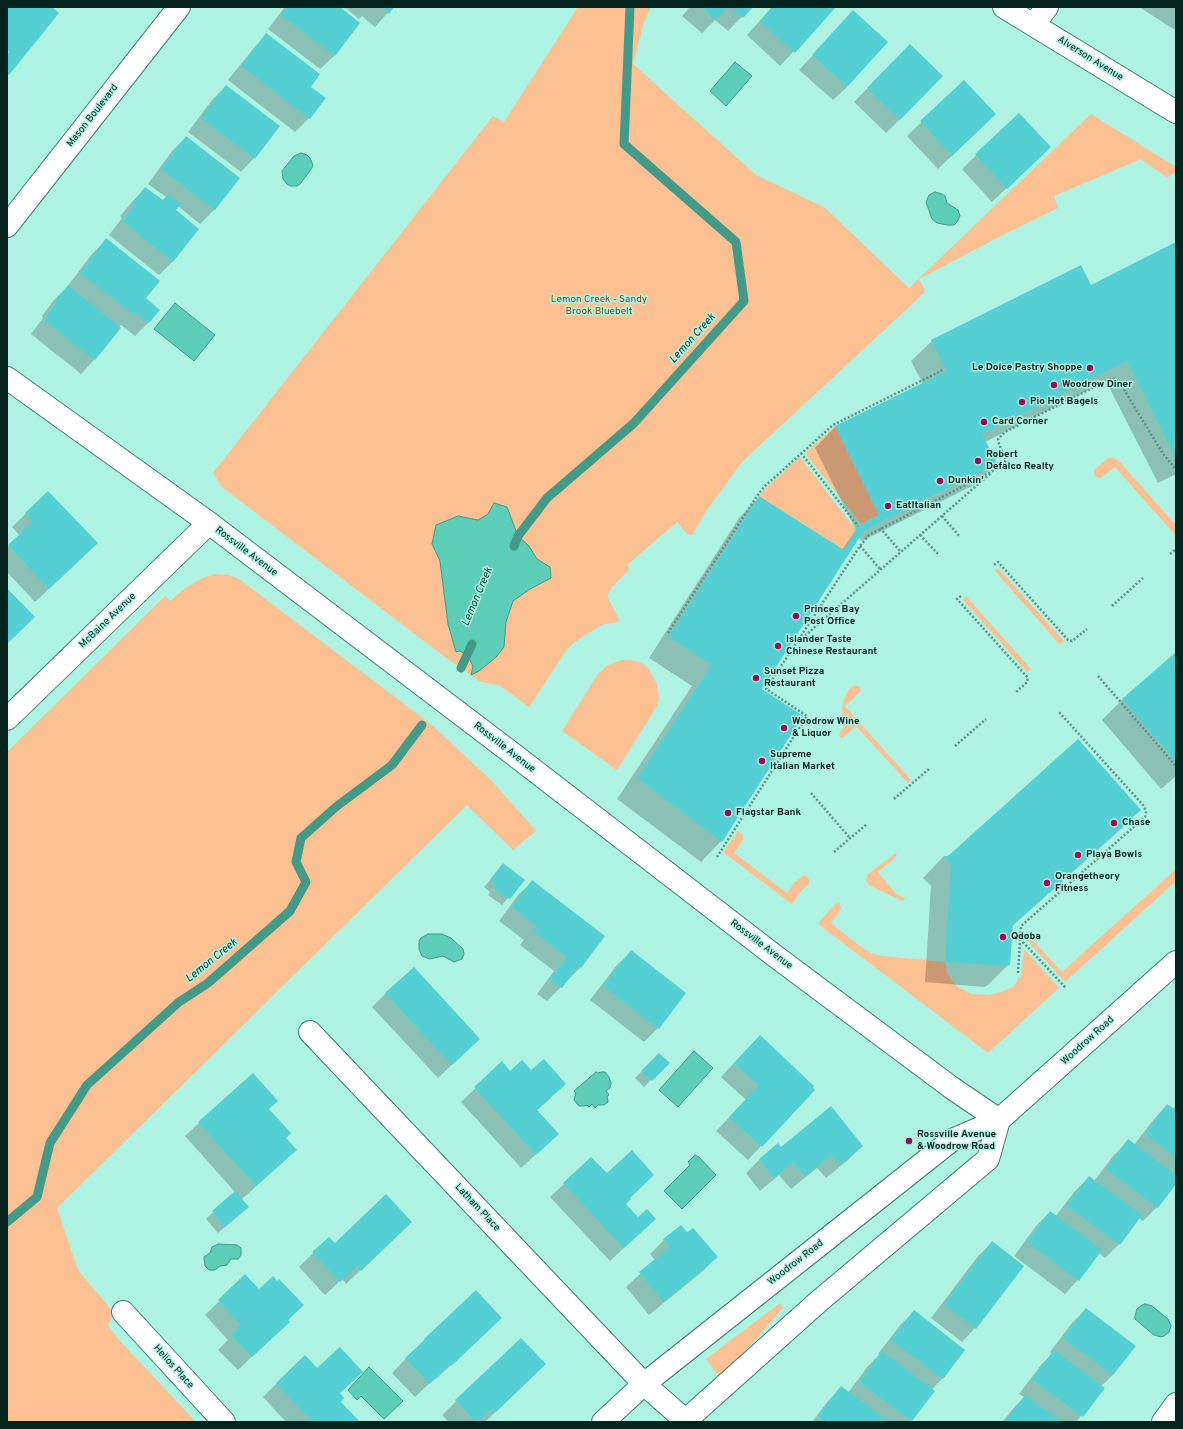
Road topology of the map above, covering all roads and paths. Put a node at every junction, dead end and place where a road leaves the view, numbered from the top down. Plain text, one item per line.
1 (179, 7) edge
2 (1004, 7) edge
3 (1047, 7) edge
4 (1034, 24) junction
5 (1176, 112) edge
6 (7, 226) edge
7 (943, 370) dead end
8 (7, 378) edge
9 (801, 453) junction
10 (1176, 469) edge
11 (994, 470) junction
12 (942, 516) junction
13 (209, 523) junction
14 (858, 526) dead end
15 (880, 528) junction
16 (863, 532) dead end
17 (920, 535) junction
18 (867, 537) junction
19 (960, 537) dead end
20 (860, 546) junction
21 (1176, 549) edge
22 (901, 552) junction
23 (938, 554) dead end
24 (1170, 554) dead end
25 (994, 565) dead end
26 (880, 570) junction
27 (1143, 578) dead end
28 (961, 596) dead end
29 (1112, 606) dead end
30 (1087, 629) dead end
31 (668, 633) dead end
32 (796, 644) junction
33 (1098, 676) dead end
34 (1016, 692) dead end
35 (1058, 712) dead end
36 (986, 718) dead end
37 (7, 720) edge
38 (955, 746) dead end
39 (1176, 766) edge
40 (930, 768) dead end
41 (811, 793) dead end
42 (894, 800) dead end
43 (867, 824) dead end
44 (850, 838) junction
45 (834, 852) dead end
46 (716, 857) dead end
47 (1020, 939) junction
48 (1176, 962) edge
49 (1018, 973) dead end
50 (1066, 988) dead end
51 (310, 1032) dead end
52 (999, 1120) junction
53 (123, 1312) dead end
54 (644, 1384) junction
55 (1176, 1404) edge
56 (685, 1421) edge
57 (224, 1422) edge
58 (603, 1422) edge
59 (1163, 1422) edge

1 - 6 street, Mason Boulevard
2 - 4 street, Alverson Avenue
3 - 4 street
4 - 5 street, Alverson Avenue
7 - 9 path
8 - 13 street, Rossville Avenue
9 - 14 path
9 - 31 path
10 - 11 path
11 - 12 path
11 - 15 path
12 - 17 path
12 - 19 path
13 - 37 street, McBaine Avenue
13 - 52 street, Rossville Avenue
15 - 18 path
15 - 22 path
16 - 18 path
17 - 22 path
17 - 23 path
18 - 20 path
20 - 26 path
20 - 32 path
21 - 24 path
22 - 26 path
25 - 30 path
26 - 32 path
27 - 29 path
28 - 34 path
32 - 46 path
33 - 39 path
35 - 47 path
36 - 38 path
40 - 42 path
41 - 44 path
43 - 44 path
44 - 45 path
47 - 49 path
47 - 50 path
48 - 52 street, Woodrow Road
51 - 54 street, Latham Place
52 - 54 street, Woodrow Road
52 - 56 street
53 - 57 street, Helios Place
54 - 56 street, Latham Place
54 - 58 street, Woodrow Road
55 - 59 street

